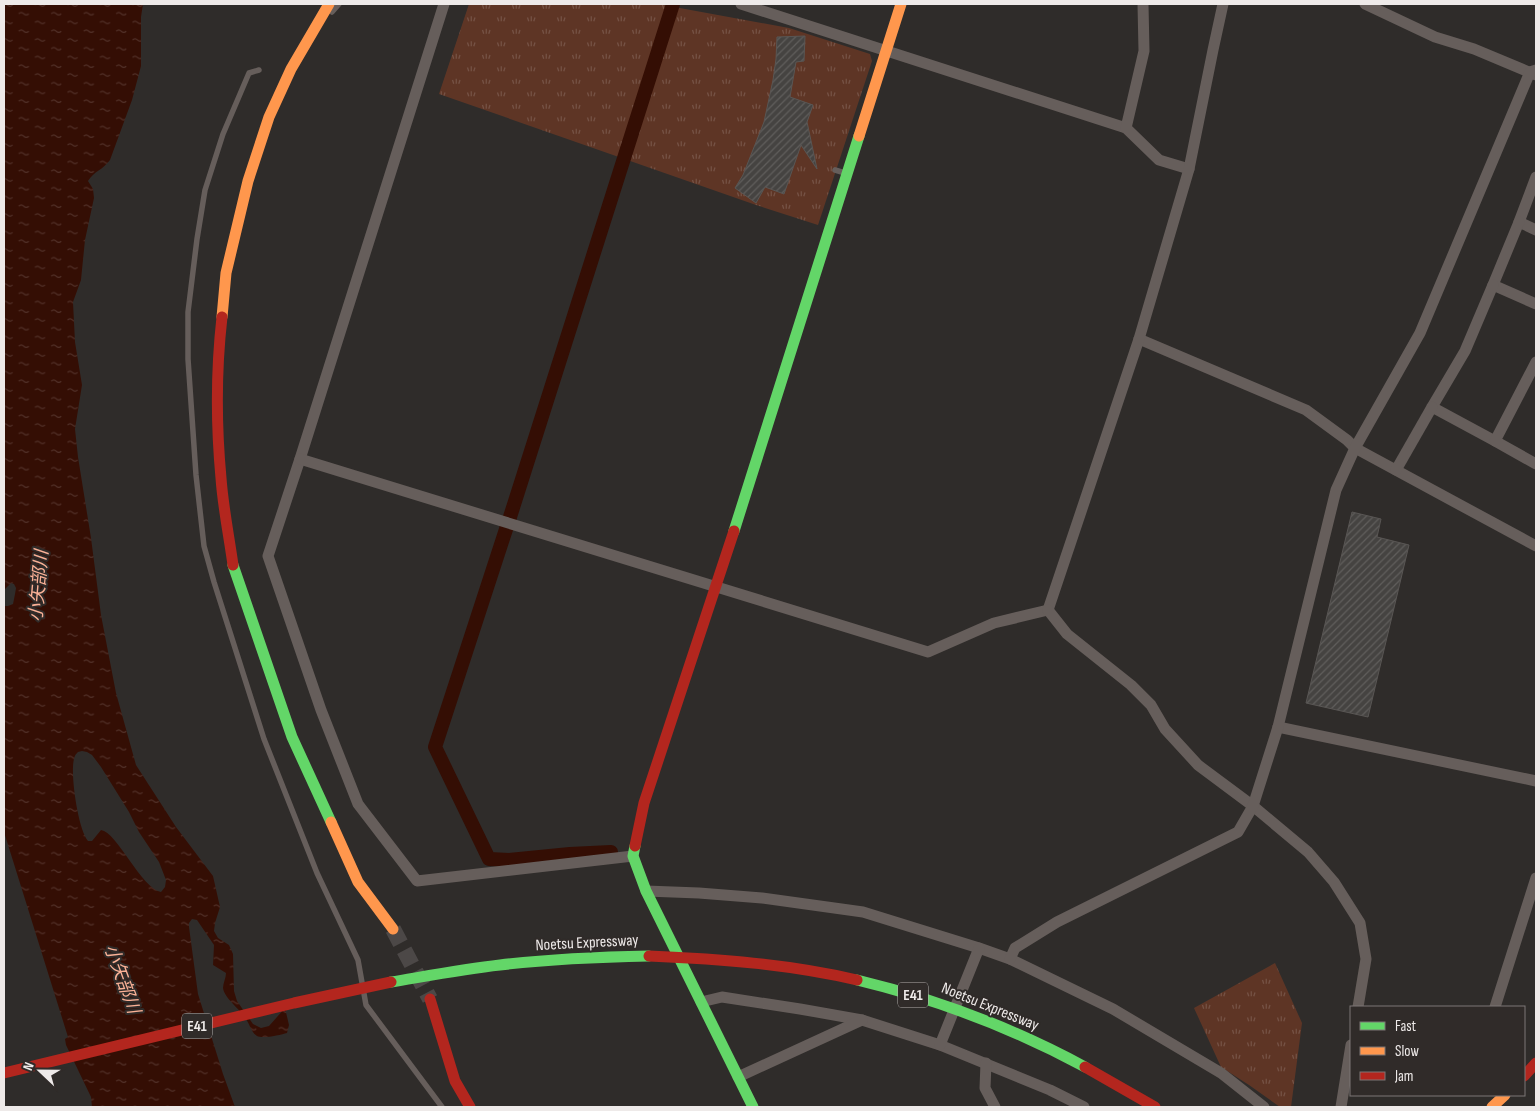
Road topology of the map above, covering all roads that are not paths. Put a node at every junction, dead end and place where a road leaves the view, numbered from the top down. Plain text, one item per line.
1 (329, 4) edge
2 (339, 4) edge
3 (444, 4) edge
4 (741, 4) edge
5 (901, 4) edge
6 (1142, 4) edge
7 (1223, 4) edge
8 (1365, 4) edge
9 (321, 18) junction
10 (886, 50) junction
11 (259, 70) dead end
12 (1534, 73) edge
13 (1126, 128) junction
14 (1190, 169) junction
15 (835, 170) dead end
16 (847, 174) junction
17 (1536, 177) edge
18 (1519, 222) junction
19 (1536, 230) edge
20 (1493, 285) junction
21 (1536, 304) edge
22 (1139, 339) junction
23 (1536, 362) edge
24 (1531, 383) edge
25 (1432, 407) junction
26 (1495, 441) junction
27 (1355, 448) junction
28 (300, 459) junction
29 (1536, 464) edge
30 (1396, 470) junction
31 (1536, 546) edge
32 (716, 586) junction
33 (1048, 610) junction
34 (1278, 727) junction
35 (1536, 781) edge
36 (1253, 806) junction
37 (633, 856) junction
38 (1536, 878) edge
39 (646, 891) junction
40 (393, 929) tunnel mouth
41 (979, 948) junction
42 (1010, 959) junction
43 (430, 999) tunnel mouth
44 (701, 1002) junction
45 (1358, 1006) edge
46 (1495, 1006) edge
47 (862, 1020) junction
48 (940, 1045) junction
49 (1350, 1050) edge
50 (986, 1063) junction
51 (1536, 1063) edge
52 (4, 1073) edge
53 (1525, 1075) edge
54 (738, 1077) junction
55 (428, 1088) junction
56 (1504, 1096) edge
57 (437, 1107) edge
58 (442, 1107) edge
59 (470, 1107) edge
60 (753, 1107) edge
61 (995, 1107) edge
62 (1084, 1107) edge
63 (1155, 1107) edge
64 (1264, 1107) edge
65 (1341, 1107) edge
66 (1492, 1107) edge

1 - 9 main road
2 - 9 lane
3 - 28 street
4 - 10 street
5 - 10 main road
6 - 13 street
7 - 14 street
8 - 12 street
9 - 40 main road
10 - 13 street
10 - 16 main road
11 - 55 lane
12 - 27 street
13 - 14 street
14 - 22 street
15 - 16 lane
16 - 32 main road
17 - 18 street
18 - 19 street
18 - 20 street
20 - 21 street
20 - 25 street
22 - 27 street
22 - 33 street
23 - 24 street
24 - 26 street
25 - 26 street
25 - 30 street
26 - 29 street
27 - 30 street
27 - 34 street
28 - 32 street
28 - 37 street
30 - 31 street
32 - 33 street
32 - 37 main road
33 - 36 street
34 - 35 street
34 - 36 street
36 - 42 street
36 - 45 street
37 - 39 main road
38 - 46 street
39 - 41 street
39 - 44 main road
41 - 42 street
41 - 48 street
42 - 64 street
43 - 59 main road
44 - 47 street
44 - 54 main road
47 - 48 street
47 - 54 street
48 - 50 street
49 - 65 street
50 - 61 street
50 - 62 street
51 - 53 main road
52 - 63 main road, Noetsu Expressway / E41, bridge
54 - 60 main road
55 - 57 lane
55 - 58 lane
56 - 66 main road

